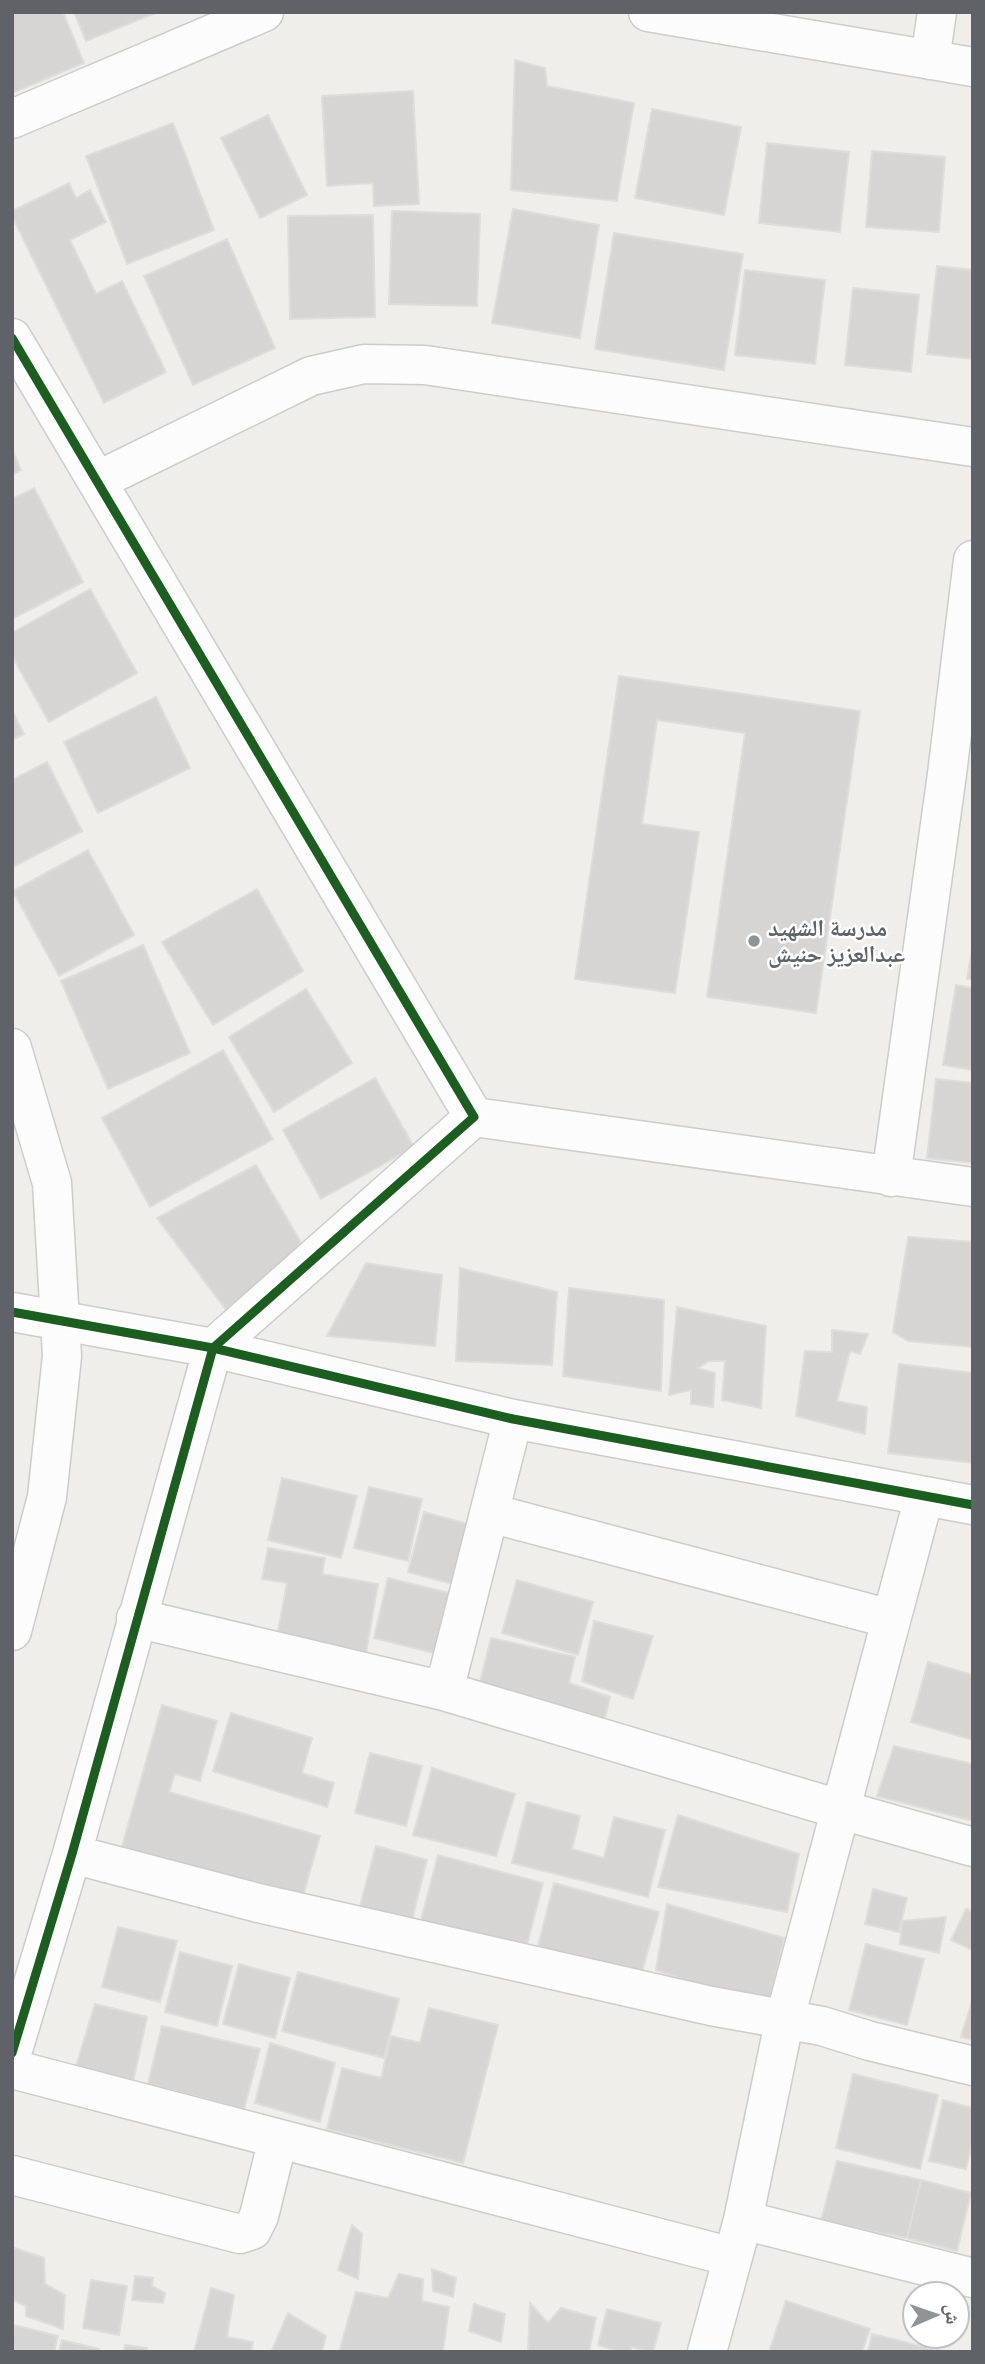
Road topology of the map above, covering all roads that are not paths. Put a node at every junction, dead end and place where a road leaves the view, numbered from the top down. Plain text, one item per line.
1 (264, 12) edge
2 (648, 12) edge
3 (937, 12) edge
4 (930, 60) junction
5 (973, 67) edge
6 (12, 119) edge
7 (12, 338) edge
8 (973, 447) edge
9 (97, 481) junction
10 (973, 560) edge
11 (960, 776) edge
12 (12, 1048) edge
13 (474, 1117) junction
14 (891, 1177) junction
15 (973, 1187) edge
16 (12, 1312) edge
17 (60, 1321) junction
18 (213, 1348) junction
19 (513, 1419) junction
20 (924, 1497) junction
21 (973, 1504) edge
22 (490, 1513) junction
23 (136, 1618) junction
24 (891, 1619) junction
25 (12, 1631) edge
26 (444, 1690) junction
27 (842, 1810) junction
28 (973, 1847) edge
29 (72, 1854) junction
30 (785, 2018) junction
31 (12, 2053) edge
32 (973, 2066) edge
33 (12, 2069) edge
34 (278, 2139) junction
35 (12, 2175) edge
36 (743, 2220) junction
37 (733, 2257) junction
38 (973, 2278) edge
39 (707, 2352) edge

1 - 6 street
2 - 4 street
3 - 4 street
4 - 5 street
7 - 9 street
8 - 9 street
9 - 13 street
10 - 11 street
11 - 14 street
12 - 17 street
13 - 14 street
13 - 18 street
14 - 15 street
16 - 17 street
17 - 18 street
17 - 25 street
18 - 19 street
18 - 23 street
19 - 20 street
19 - 22 street
20 - 21 street
20 - 24 street
22 - 24 street
22 - 26 street
23 - 26 street
23 - 29 street
24 - 27 street
26 - 27 street
27 - 28 street
27 - 30 street
29 - 30 street
29 - 31 street
30 - 32 street
30 - 36 street
33 - 34 street
34 - 35 street
34 - 37 street
36 - 37 street
36 - 38 street
37 - 39 street

